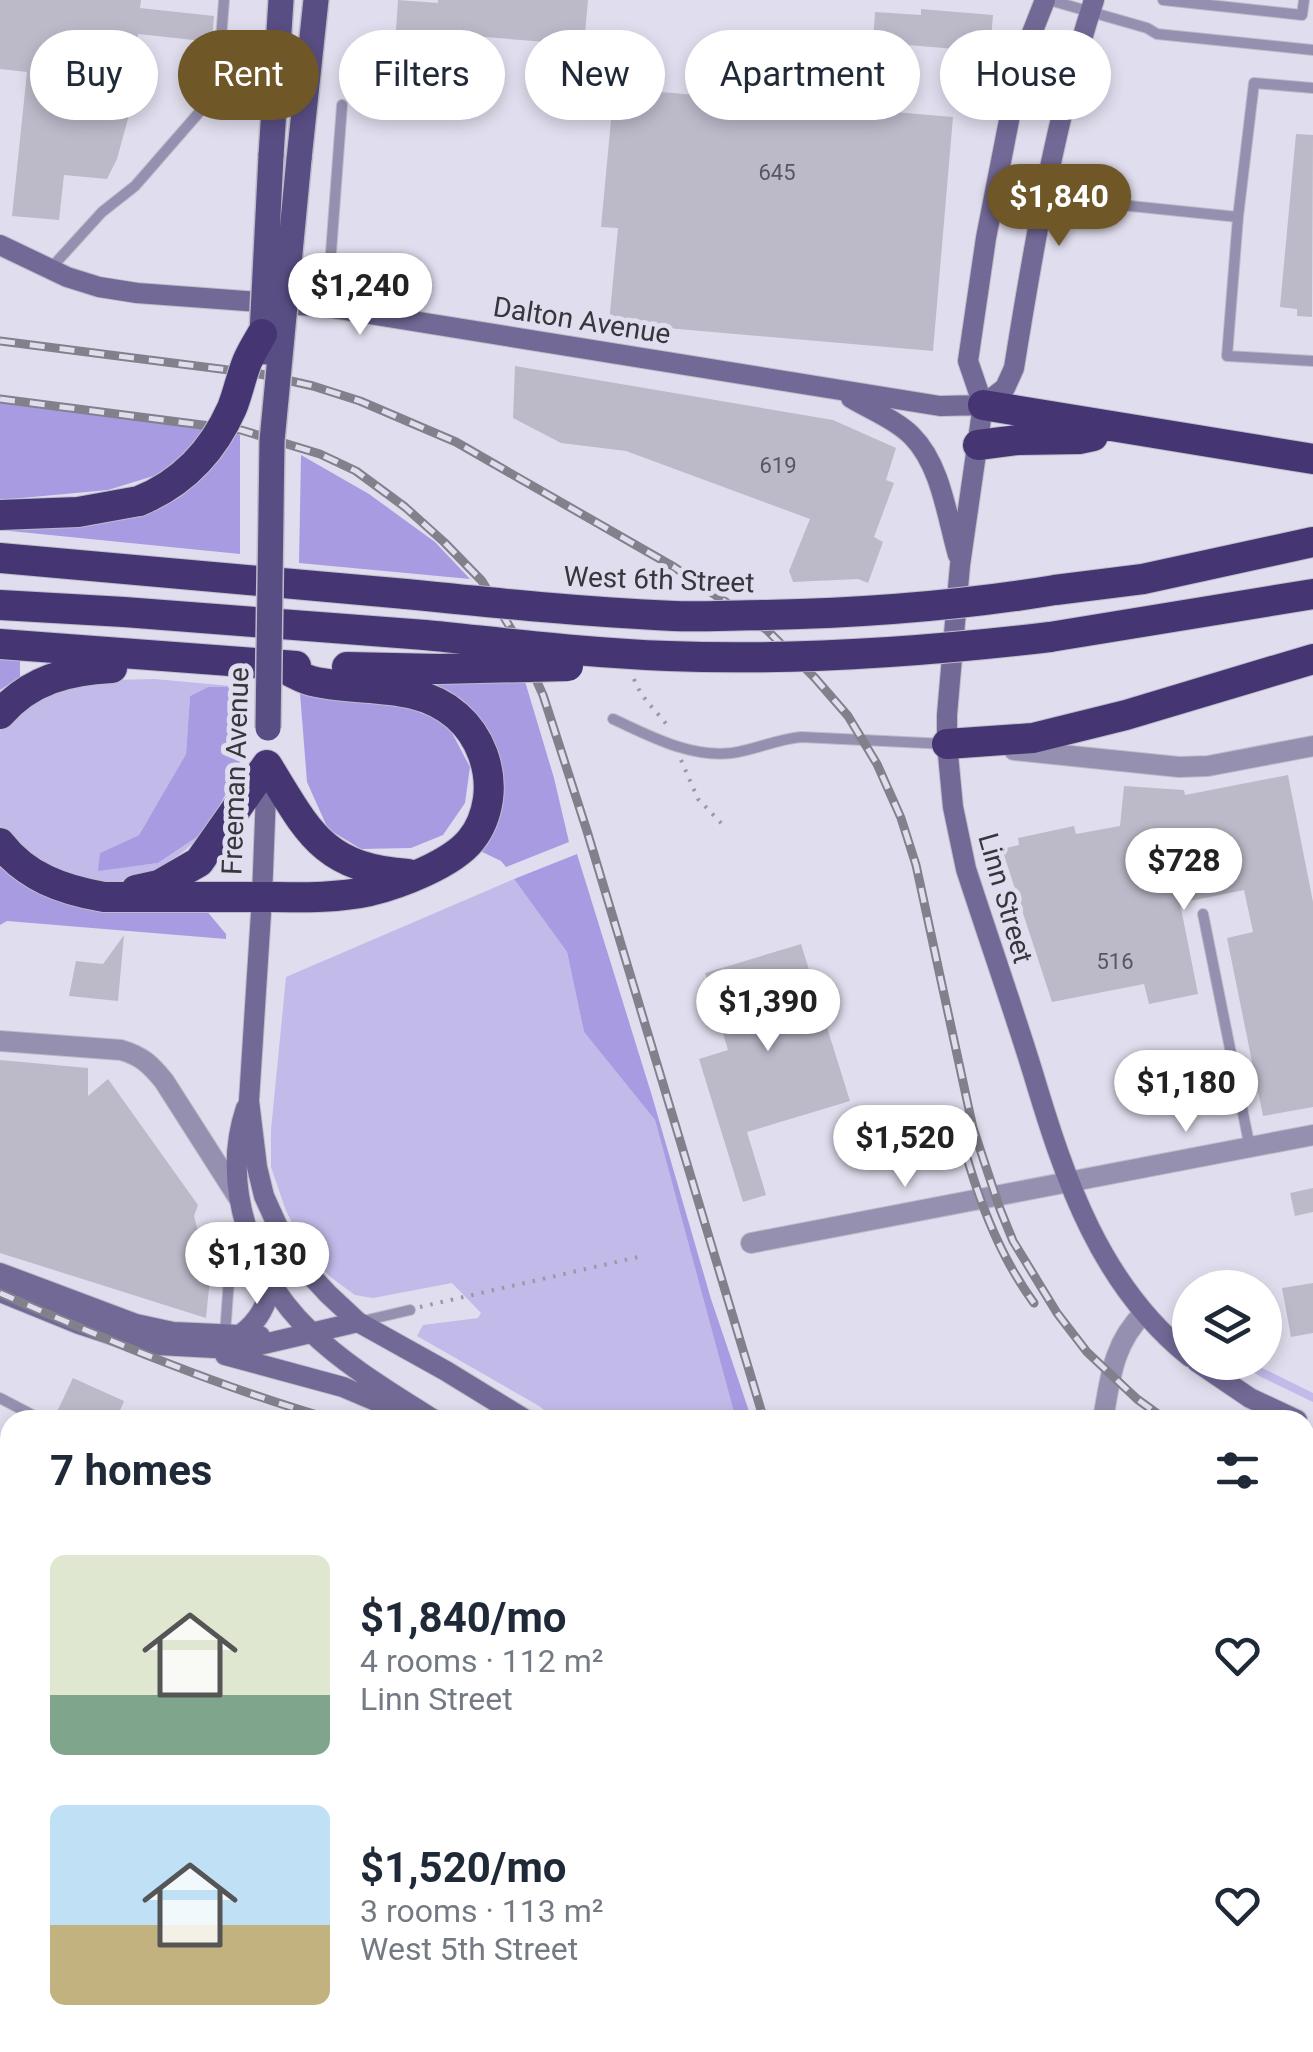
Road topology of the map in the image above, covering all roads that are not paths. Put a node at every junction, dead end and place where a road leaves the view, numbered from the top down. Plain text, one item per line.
1 (224, 0) edge
2 (281, 0) edge
3 (316, 0) edge
4 (1047, 0) edge
5 (1164, 0) edge
6 (1304, 0) edge
7 (1092, 6) edge
8 (1313, 50) edge
9 (1313, 88) edge
10 (341, 120) edge
11 (994, 192) junction
12 (1042, 199) junction
13 (1238, 218) junction
14 (0, 245) edge
15 (50, 269) junction
16 (326, 307) junction
17 (262, 334) junction
18 (1313, 361) edge
19 (841, 391) junction
20 (983, 406) junction
21 (1120, 428) junction
22 (272, 441) junction
23 (978, 445) junction
24 (1313, 459) edge
25 (0, 516) edge
26 (1313, 542) edge
27 (0, 558) edge
28 (960, 566) junction
29 (1313, 594) edge
30 (0, 605) edge
31 (0, 644) edge
32 (670, 656) junction
33 (158, 657) junction
34 (1313, 659) edge
35 (278, 665) junction
36 (0, 714) edge
37 (613, 719) dead end
38 (947, 744) junction
39 (1313, 746) edge
40 (267, 765) junction
41 (0, 843) edge
42 (416, 874) junction
43 (104, 897) junction
44 (262, 897) junction
45 (1202, 914) dead end
46 (0, 1041) edge
47 (249, 1101) junction
48 (1313, 1135) edge
49 (1250, 1148) junction
50 (1068, 1183) junction
51 (238, 1197) junction
52 (751, 1243) dead end
53 (0, 1273) edge
54 (229, 1279) dead end
55 (271, 1283) junction
56 (0, 1292) edge
57 (410, 1310) road end
58 (1144, 1313) junction
59 (358, 1322) junction
60 (311, 1333) junction
61 (233, 1335) junction
62 (287, 1338) junction
63 (1172, 1340) edge
64 (194, 1346) junction
65 (1224, 1380) edge
66 (0, 1398) edge
67 (23, 1410) edge
68 (397, 1410) edge
69 (418, 1410) edge
70 (510, 1410) edge
71 (1105, 1410) edge
72 (1275, 1410) edge

1 - 15 lane
2 - 17 main road, Freeman Avenue, bridge
3 - 22 main road, Freeman Avenue, bridge
4 - 7 lane
4 - 11 main road, Linn Street
5 - 6 lane
7 - 8 lane
7 - 12 main road
9 - 13 lane
10 - 16 lane
11 - 12 lane
11 - 20 main road, Linn Street
12 - 13 lane
12 - 20 main road
13 - 18 lane
14 - 15 main road, Dalton Avenue
15 - 16 main road, Dalton Avenue
16 - 19 main road, Dalton Avenue
17 - 22 main road, Freeman Avenue, bridge
17 - 25 highway, bridge
19 - 20 main road, Dalton Avenue
19 - 28 main road
20 - 21 highway
20 - 23 main road, Linn Street
21 - 23 highway
21 - 24 highway
22 - 40 main road, Freeman Avenue, bridge
23 - 28 main road, Linn Street
26 - 27 highway, West 6th Street, bridge
28 - 38 main road, Linn Street
29 - 32 highway, bridge
30 - 32 highway, bridge
31 - 33 highway
32 - 35 highway, bridge
33 - 35 highway
33 - 36 highway
34 - 38 highway
35 - 42 highway
37 - 38 lane
38 - 39 street
38 - 50 main road, Linn Street
40 - 42 highway
40 - 43 highway
40 - 44 main road, Freeman Avenue
41 - 43 highway
42 - 44 highway
43 - 44 highway
44 - 47 main road, Freeman Avenue
45 - 49 lane
46 - 51 street
47 - 51 main road, Freeman Avenue
47 - 59 main road, Freeman Avenue
48 - 49 street
49 - 50 street
50 - 52 street
50 - 58 main road, Linn Street
51 - 55 main road, Freeman Avenue
53 - 61 main road
54 - 61 lane
55 - 60 main road, Freeman Avenue
55 - 61 main road
56 - 64 main road
57 - 59 lane
58 - 63 main road, Linn Street
58 - 71 street
59 - 60 main road
59 - 70 main road, Freeman Avenue
60 - 62 main road
60 - 69 main road, Freeman Avenue
61 - 62 main road
62 - 64 main road
64 - 68 main road
65 - 72 main road
66 - 67 lane

